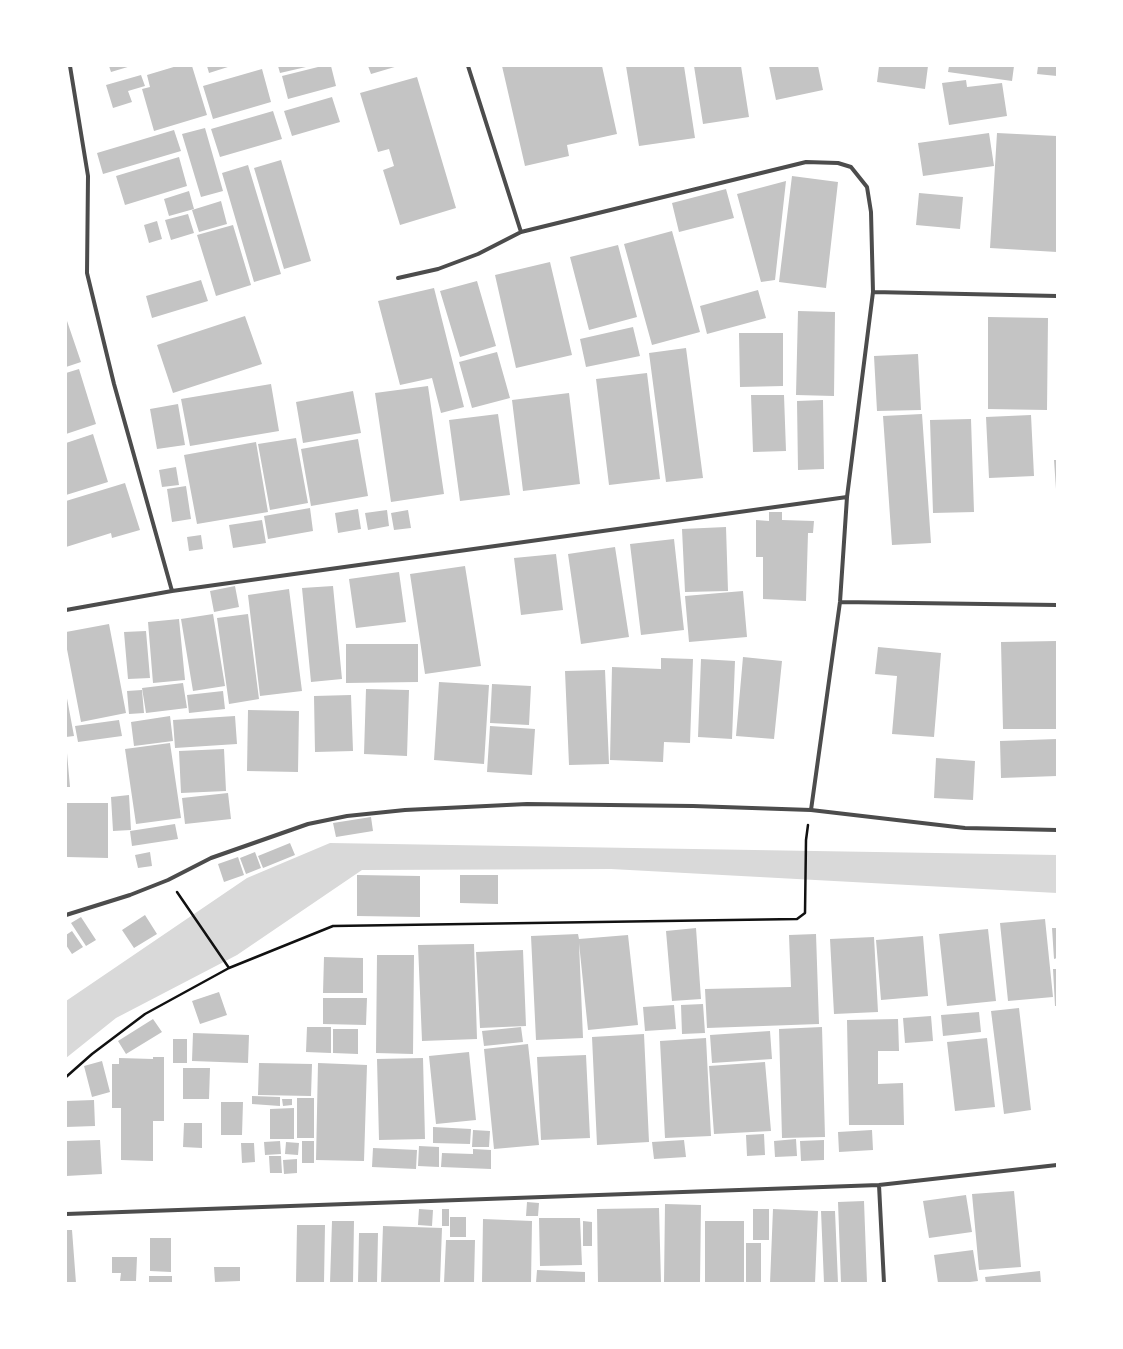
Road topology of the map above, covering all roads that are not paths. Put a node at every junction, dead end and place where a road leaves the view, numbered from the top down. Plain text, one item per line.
1 (70, 66) edge
2 (468, 66) edge
3 (521, 232) junction
4 (398, 278) dead end
5 (873, 292) junction
6 (1057, 296) edge
7 (847, 496) junction
8 (172, 591) junction
9 (840, 602) junction
10 (1057, 605) edge
11 (66, 610) edge
12 (811, 810) junction
13 (1057, 830) edge
14 (66, 914) edge
15 (1057, 1165) edge
16 (879, 1185) junction
17 (66, 1214) edge
18 (884, 1283) edge

1 - 8 street
2 - 3 street
3 - 4 street
3 - 5 street
5 - 6 street
5 - 7 street
7 - 8 street
7 - 9 street
8 - 11 street
9 - 10 street
9 - 12 street
12 - 13 street
12 - 14 street
15 - 16 street
16 - 17 street
16 - 18 street

